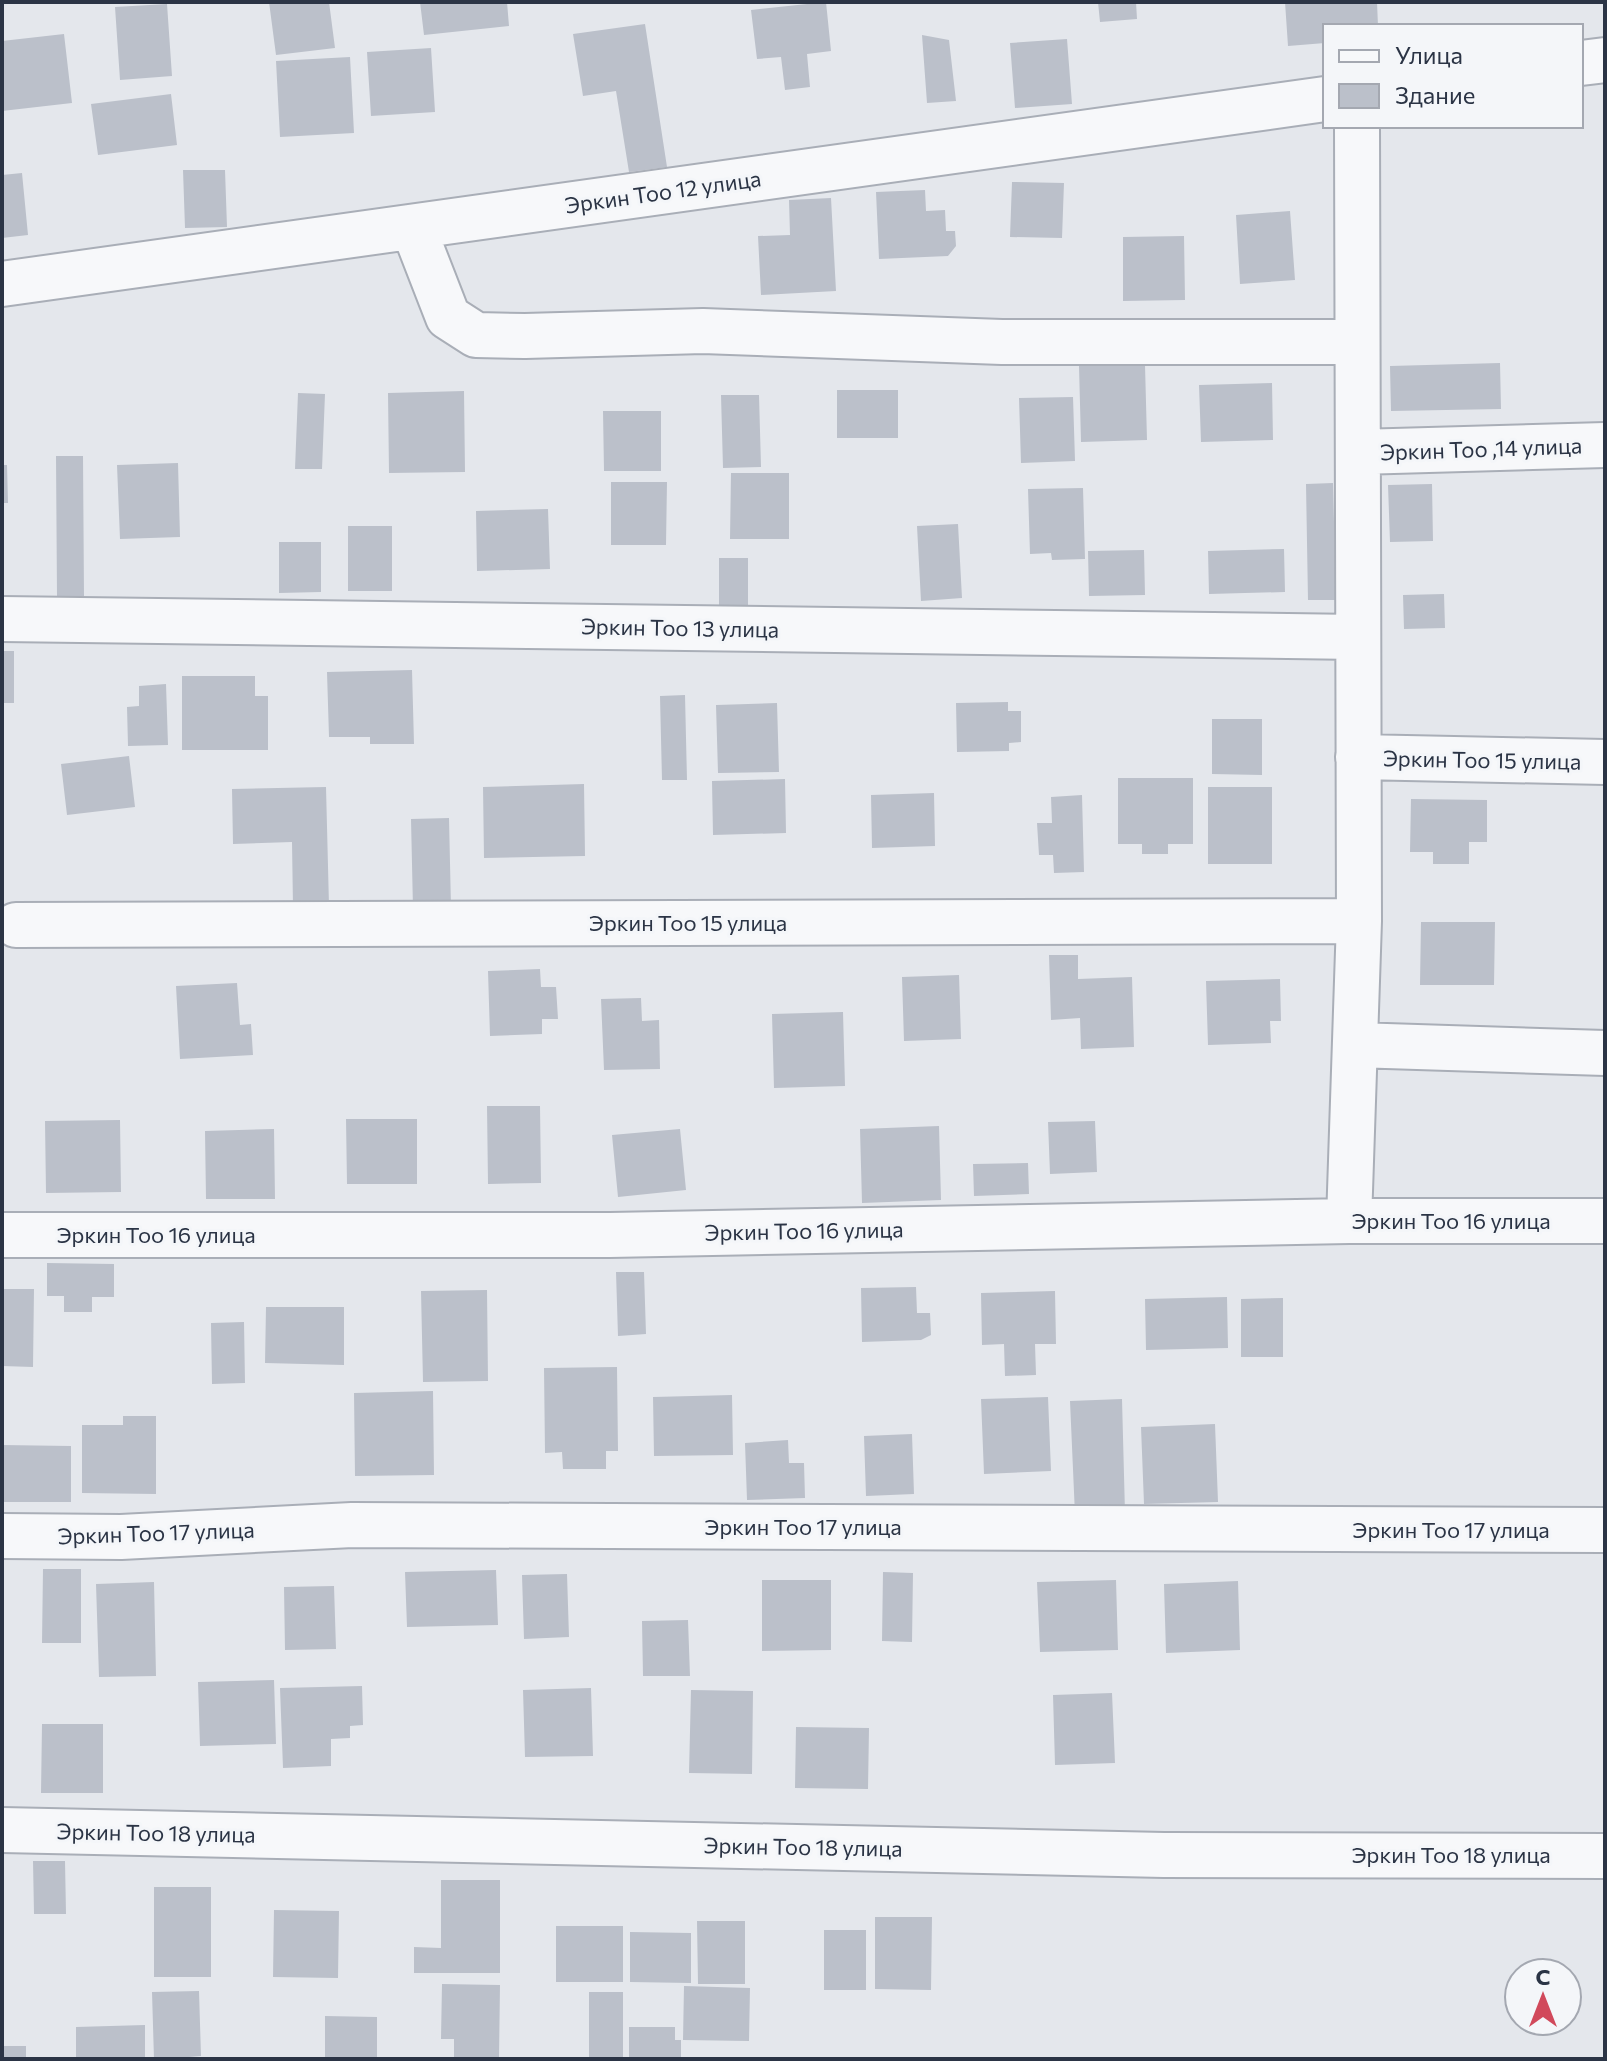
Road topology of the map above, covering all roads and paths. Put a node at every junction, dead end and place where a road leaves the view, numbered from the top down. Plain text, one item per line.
1 (1605, 60) edge
2 (1583, 63) edge
3 (1323, 99) edge
4 (1357, 128) edge
5 (413, 227) junction
6 (2, 284) edge
7 (1357, 342) junction
8 (1605, 445) edge
9 (1358, 452) junction
10 (2, 619) edge
11 (1358, 637) junction
12 (1358, 757) junction
13 (1605, 762) edge
14 (1359, 921) junction
15 (16, 925) dead end
16 (1355, 1045) junction
17 (1605, 1053) edge
18 (1349, 1221) junction
19 (1605, 1221) edge
20 (2, 1235) edge
21 (1605, 1530) edge
22 (2, 1536) edge
23 (2, 1830) edge
24 (1605, 1856) edge

1 - 2 street
3 - 5 street, Эркин Тоо 12 улица
4 - 7 street
5 - 6 street, Эркин Тоо 12 улица
5 - 7 street
7 - 9 street
8 - 9 street, Эркин Тоо ,14 улица
9 - 11 street
10 - 11 street, Эркин Тоо 13 улица
11 - 12 street
12 - 13 street, Эркин Тоо 15 улица
12 - 14 street
14 - 15 street, Эркин Тоо 15 улица
14 - 16 street
16 - 17 street
16 - 18 street
18 - 19 street, Эркин Тоо 16 улица
18 - 20 street, Эркин Тоо 16 улица
21 - 22 street, Эркин Тоо 17 улица
23 - 24 street, Эркин Тоо 18 улица

